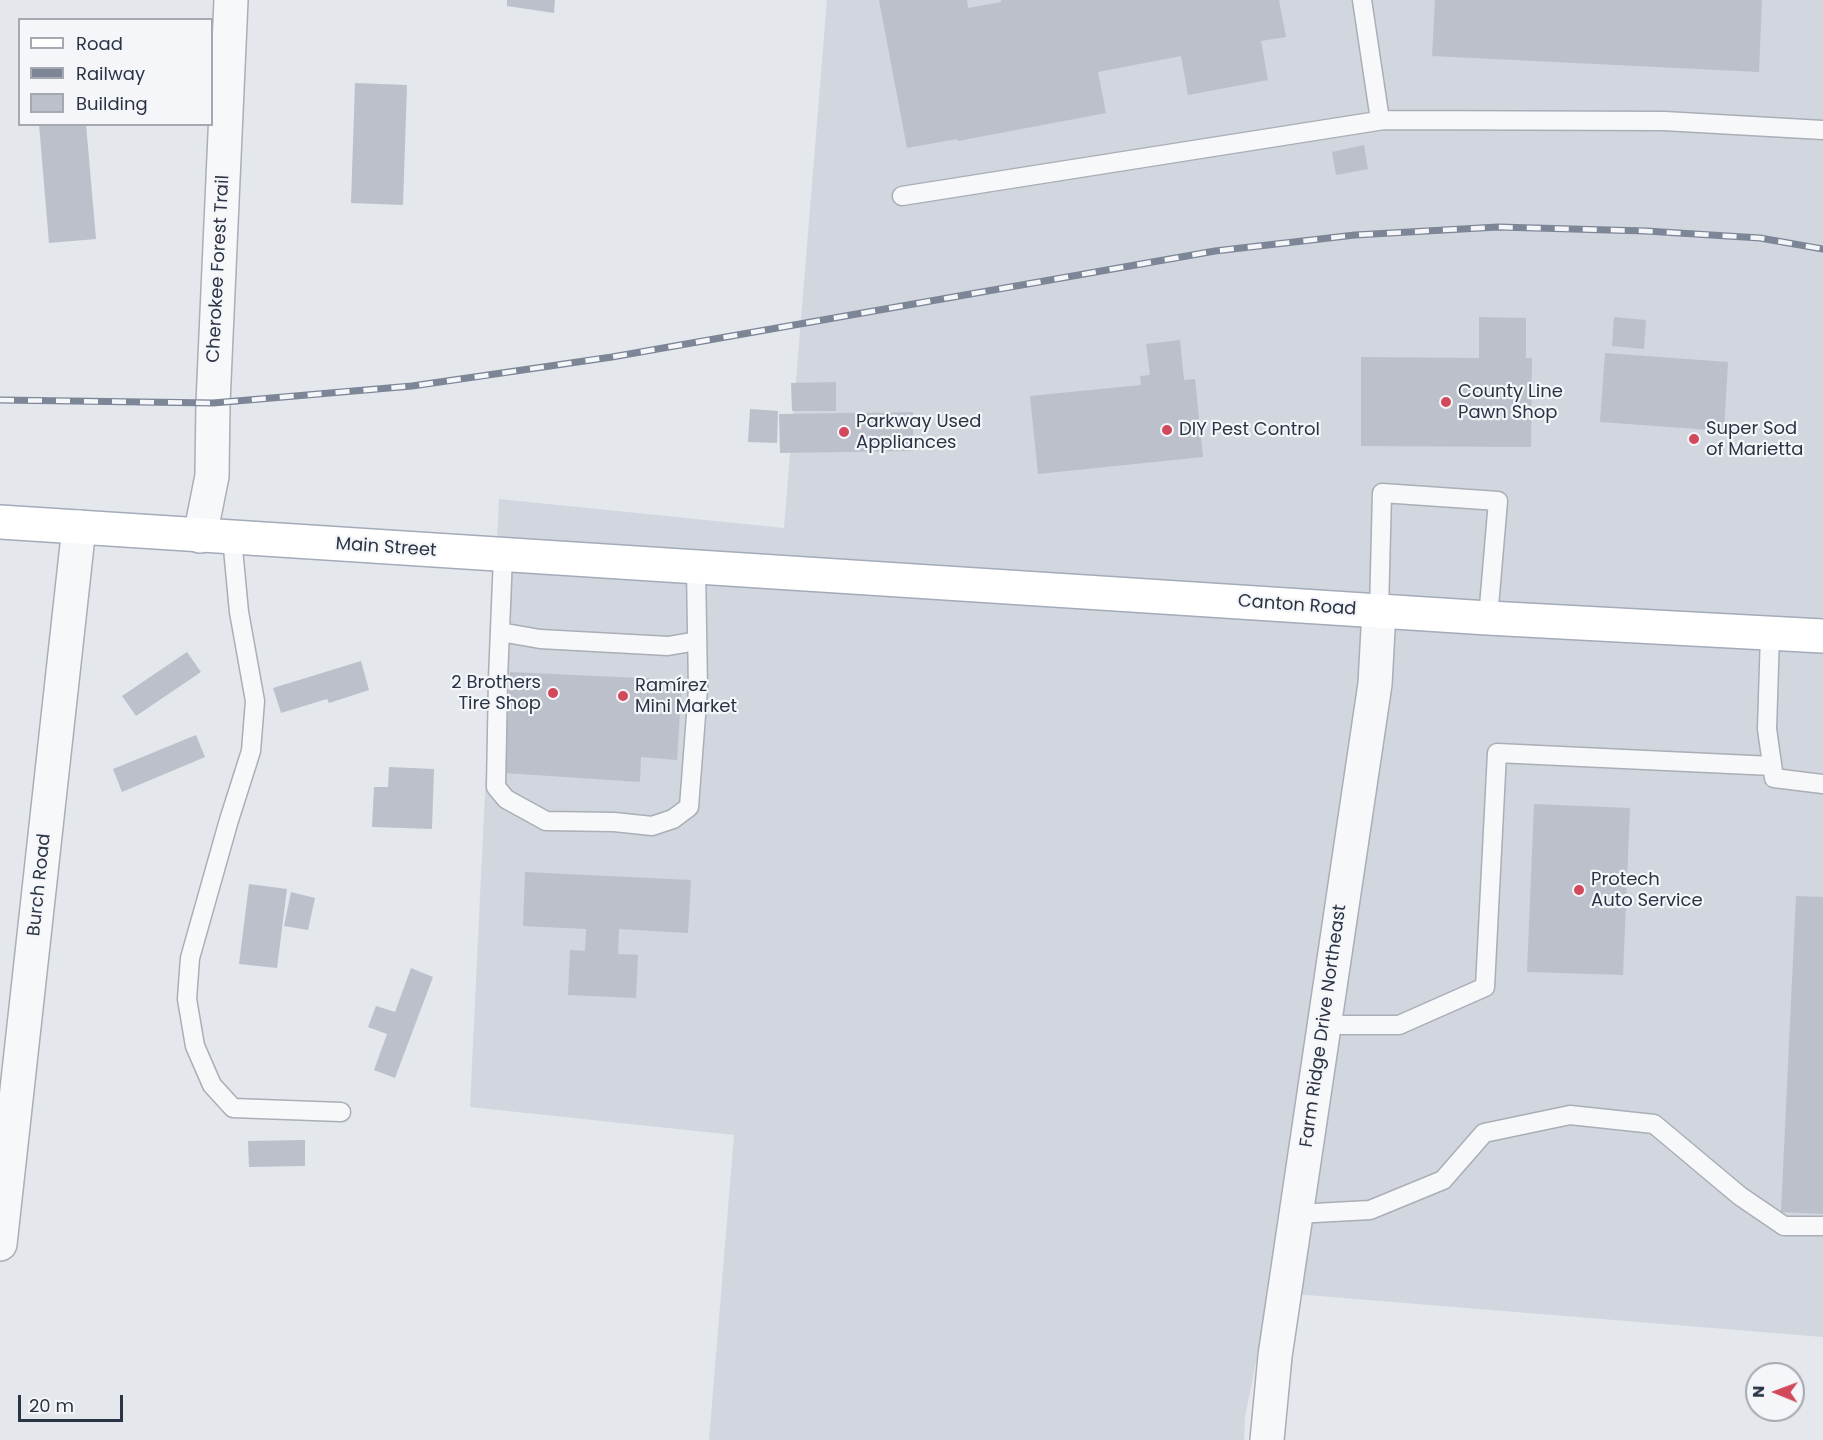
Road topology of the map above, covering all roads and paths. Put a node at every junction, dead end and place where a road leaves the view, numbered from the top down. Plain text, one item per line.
1 (231, 0) edge
2 (1362, 0) edge
3 (1380, 120) junction
4 (1823, 130) edge
5 (902, 196) dead end
6 (0, 522) edge
7 (79, 527) junction
8 (200, 536) junction
9 (232, 538) junction
10 (503, 556) junction
11 (696, 568) junction
12 (771, 573) joint
13 (1379, 611) junction
14 (1488, 618) junction
15 (500, 632) junction
16 (1770, 634) junction
17 (1823, 636) edge
18 (697, 641) junction
19 (1772, 766) junction
20 (1823, 784) edge
21 (1324, 1025) junction
22 (341, 1112) dead end
23 (1296, 1214) junction
24 (1823, 1226) edge
25 (0, 1244) edge
26 (1267, 1440) edge

1 - 8 street, Cherokee Forest Trail
2 - 3 lane
3 - 4 lane
3 - 5 lane
6 - 7 main road, Main Street
7 - 8 main road, Main Street
7 - 25 street, Burch Road
8 - 9 main road, Main Street
9 - 10 main road, Main Street
9 - 22 lane
10 - 11 main road, Main Street
10 - 15 lane
11 - 12 main road, Main Street
11 - 18 lane
12 - 13 main road, Canton Road
13 - 14 main road, Canton Road
13 - 14 lane
13 - 21 street, Farm Ridge Drive Northeast
14 - 16 main road, Canton Road
15 - 18 lane
15 - 18 lane
16 - 17 main road, Canton Road
16 - 19 lane
19 - 20 lane
19 - 21 lane
21 - 23 street, Farm Ridge Drive Northeast
23 - 24 lane
23 - 26 street, Farm Ridge Drive Northeast

